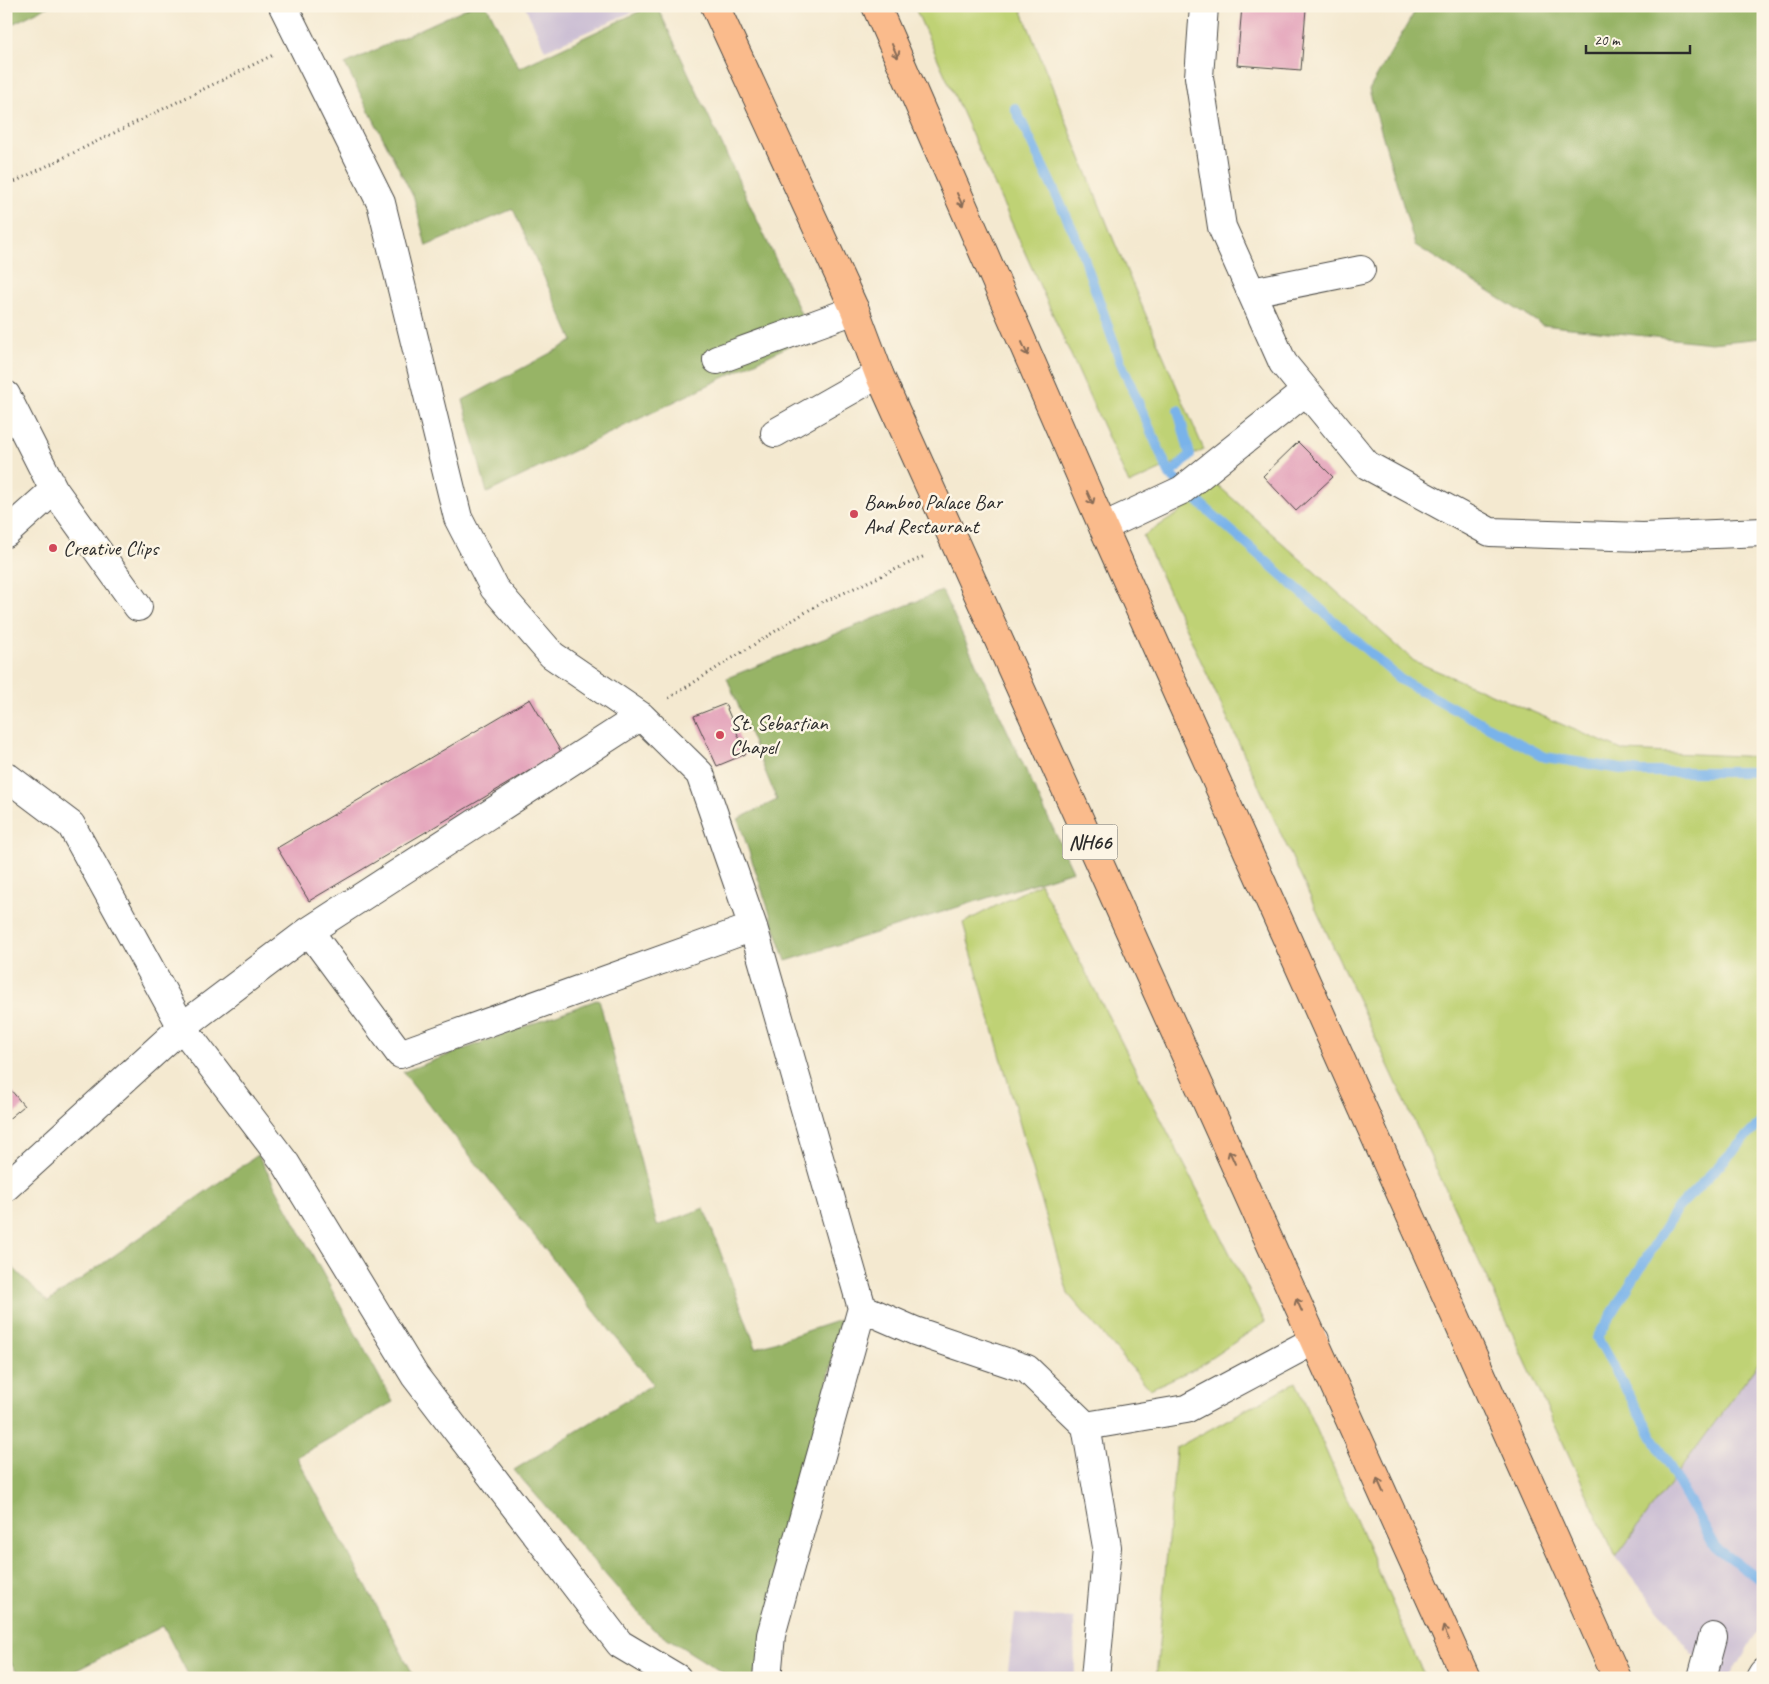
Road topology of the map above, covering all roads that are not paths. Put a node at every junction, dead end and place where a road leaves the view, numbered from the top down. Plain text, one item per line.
1 (283, 6) edge
2 (715, 6) edge
3 (876, 6) edge
4 (1204, 6) edge
5 (1361, 270) dead end
6 (1252, 292) junction
7 (855, 310) junction
8 (717, 360) dead end
9 (879, 374) junction
10 (1306, 391) junction
11 (6, 395) edge
12 (775, 433) dead end
13 (54, 490) junction
14 (1103, 527) junction
15 (1763, 532) edge
16 (6, 533) edge
17 (138, 607) dead end
18 (641, 716) junction
19 (6, 776) edge
20 (753, 927) junction
21 (309, 931) junction
22 (182, 1027) junction
23 (6, 1187) edge
24 (862, 1308) junction
25 (1315, 1340) junction
26 (1086, 1426) junction
27 (1713, 1637) dead end
28 (1763, 1673) edge
29 (677, 1678) edge
30 (768, 1678) edge
31 (1095, 1678) edge
32 (1466, 1678) edge
33 (1618, 1678) edge
34 (1702, 1678) edge
35 (1760, 1678) edge

1 - 18 street
2 - 7 highway, NH66
3 -> 14 highway
4 - 6 street
5 - 6 street
6 - 10 street
7 - 8 street
7 - 9 highway, NH66
9 - 12 street
25 -> 9 highway, NH66
10 - 14 street
10 - 15 street
11 - 13 street
13 - 16 street
13 - 17 street
14 - 33 highway
18 - 20 street
18 - 21 street
19 - 22 street
20 - 21 street
20 - 24 street
21 - 22 street
22 - 23 street
22 - 29 street
24 - 26 street
24 - 30 street
25 - 26 street
32 -> 25 highway, NH66
26 - 31 street
27 - 34 street
28 - 35 street

